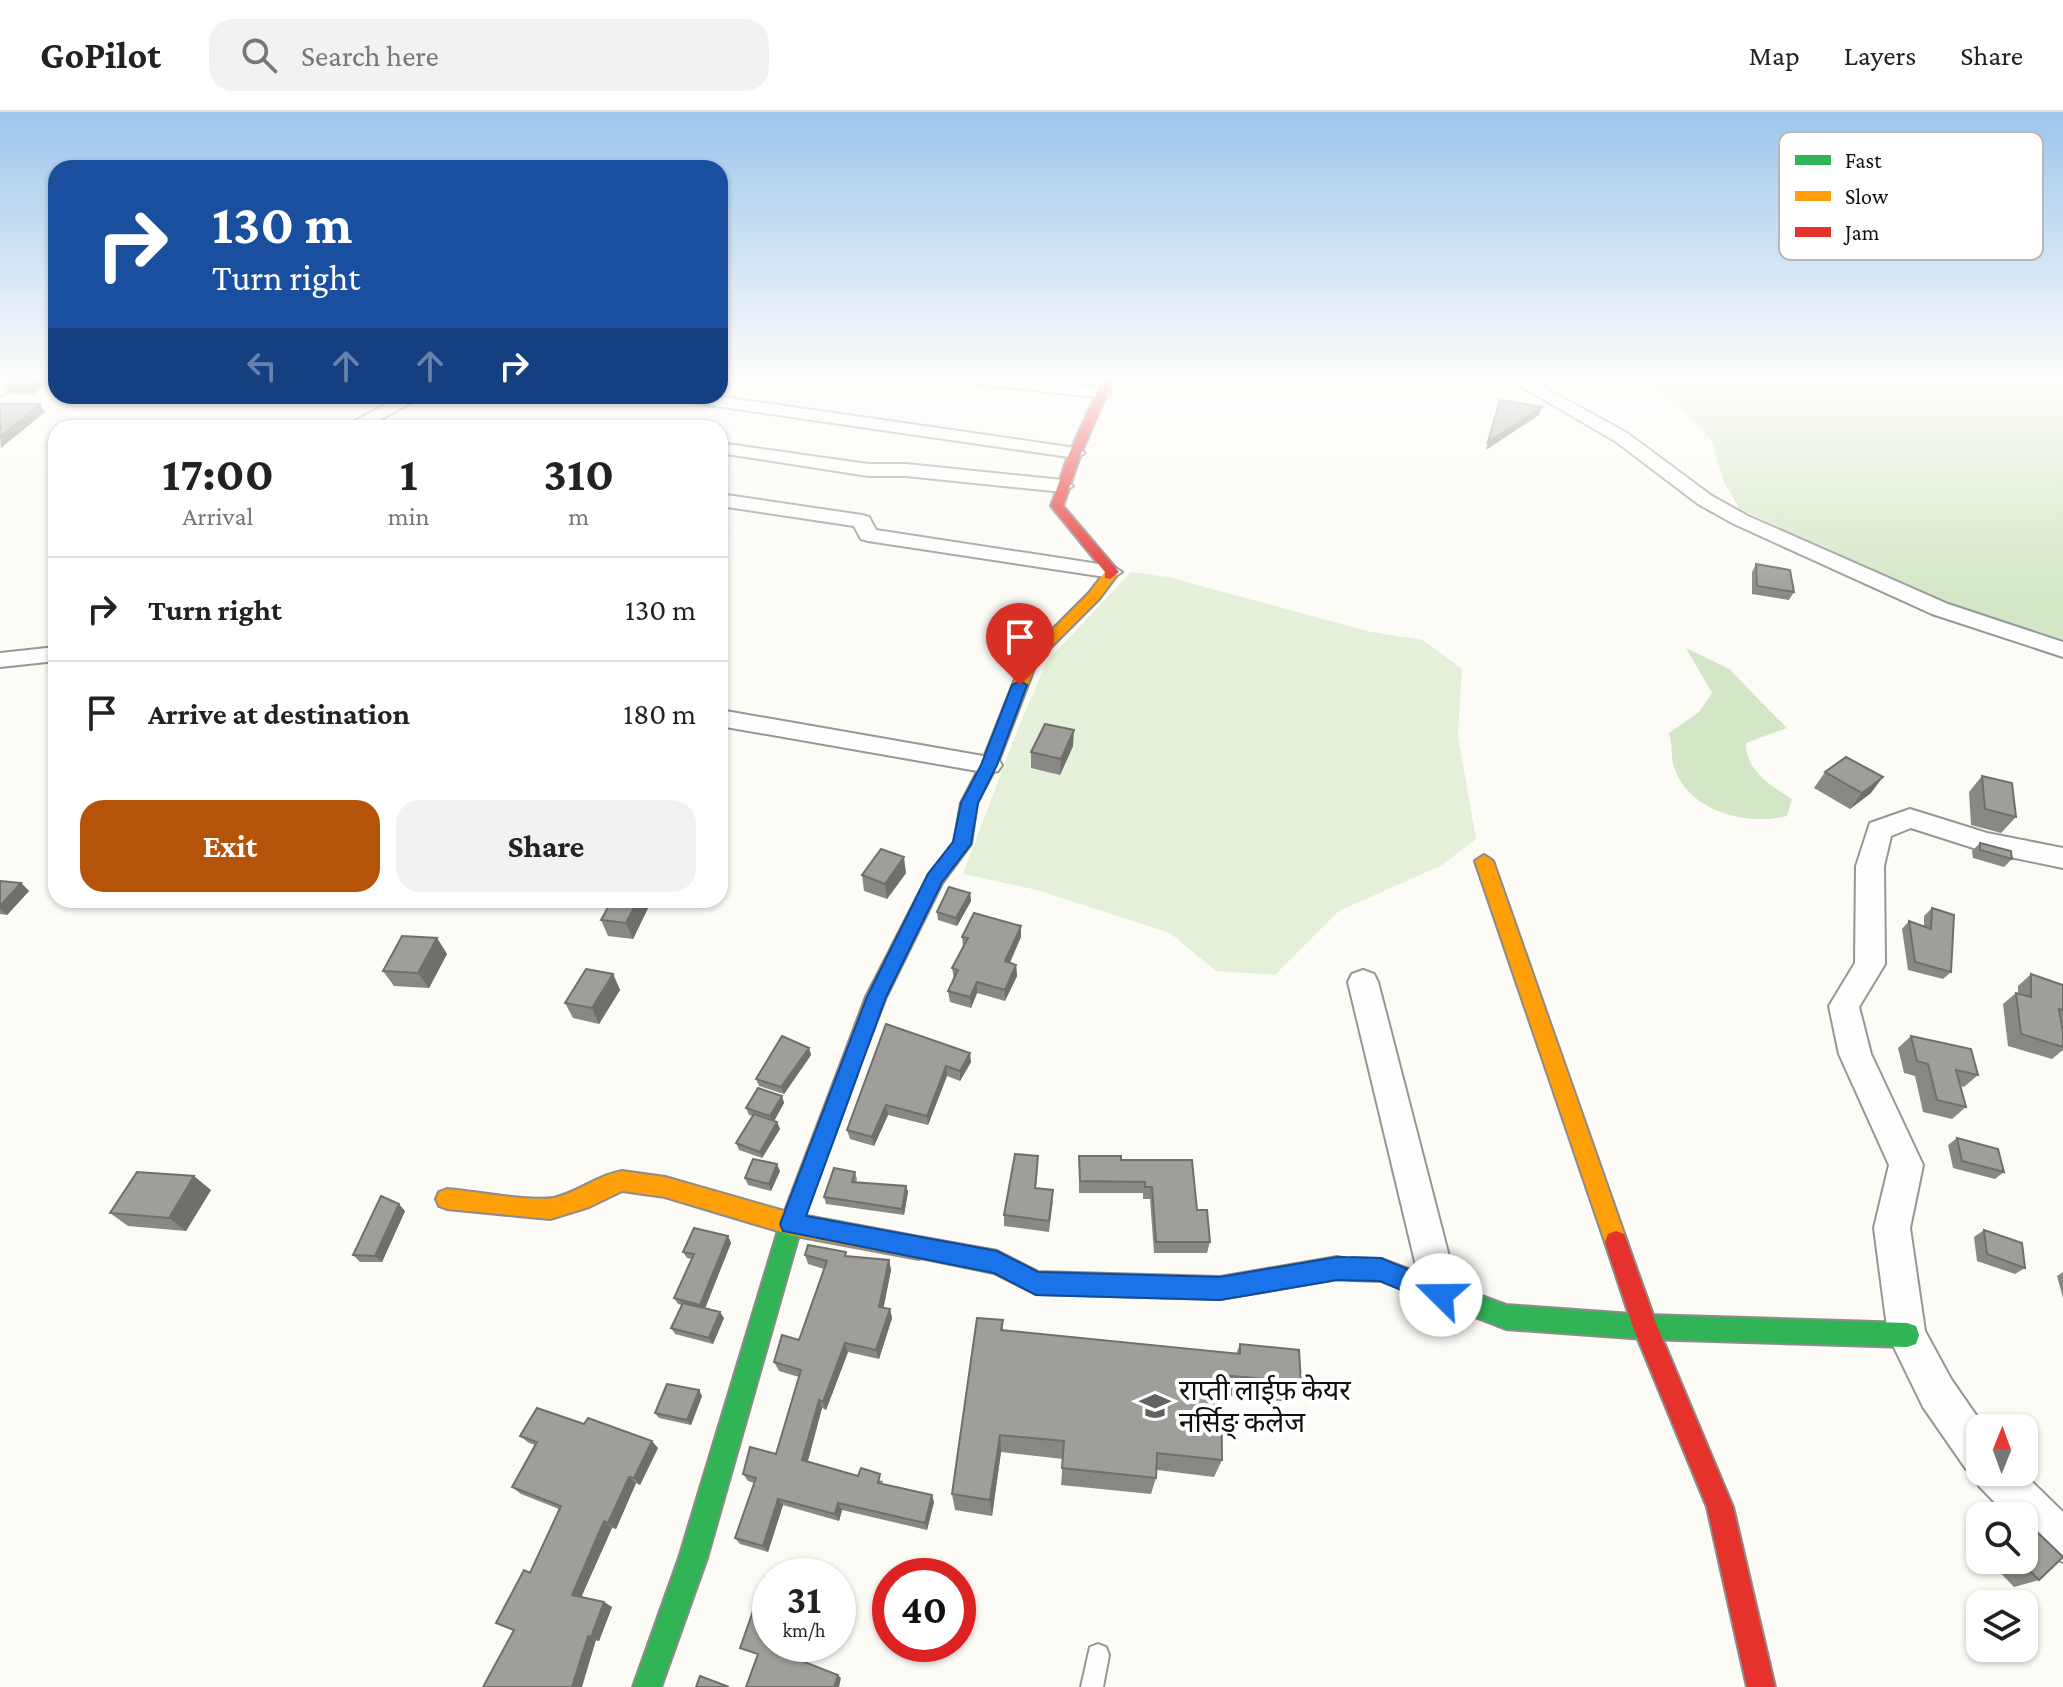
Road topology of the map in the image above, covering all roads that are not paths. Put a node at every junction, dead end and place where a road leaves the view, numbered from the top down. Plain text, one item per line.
1 (737, 450) edge
2 (1059, 450) edge
3 (1639, 450) edge
4 (1076, 453) joint
5 (1063, 486) junction
6 (728, 501) edge
7 (1112, 572) junction
8 (2063, 650) edge
9 (48, 655) edge
10 (0, 660) edge
11 (728, 719) edge
12 (989, 765) junction
13 (2063, 858) edge
14 (1484, 861) dead end
15 (1363, 982) dead end
16 (447, 1199) dead end
17 (791, 1224) junction
18 (1441, 1295) junction
19 (1645, 1327) junction
20 (1907, 1335) junction
21 (1966, 1435) edge
22 (2007, 1486) edge
23 (2063, 1541) edge
24 (1098, 1655) dead end
25 (647, 1687) edge
26 (1092, 1687) edge
27 (1761, 1687) edge

1 - 5 street
2 - 4 street
3 - 8 street
4 - 5 street
5 - 7 street
6 - 7 street
7 - 12 street
9 - 10 street
11 - 12 street
12 - 17 street
13 - 20 street
14 - 19 street
15 - 18 street
16 - 17 street
17 - 18 street
17 - 25 street
18 - 19 street
19 - 20 street
19 - 27 street
20 - 21 street
22 - 23 street
24 - 26 lane

